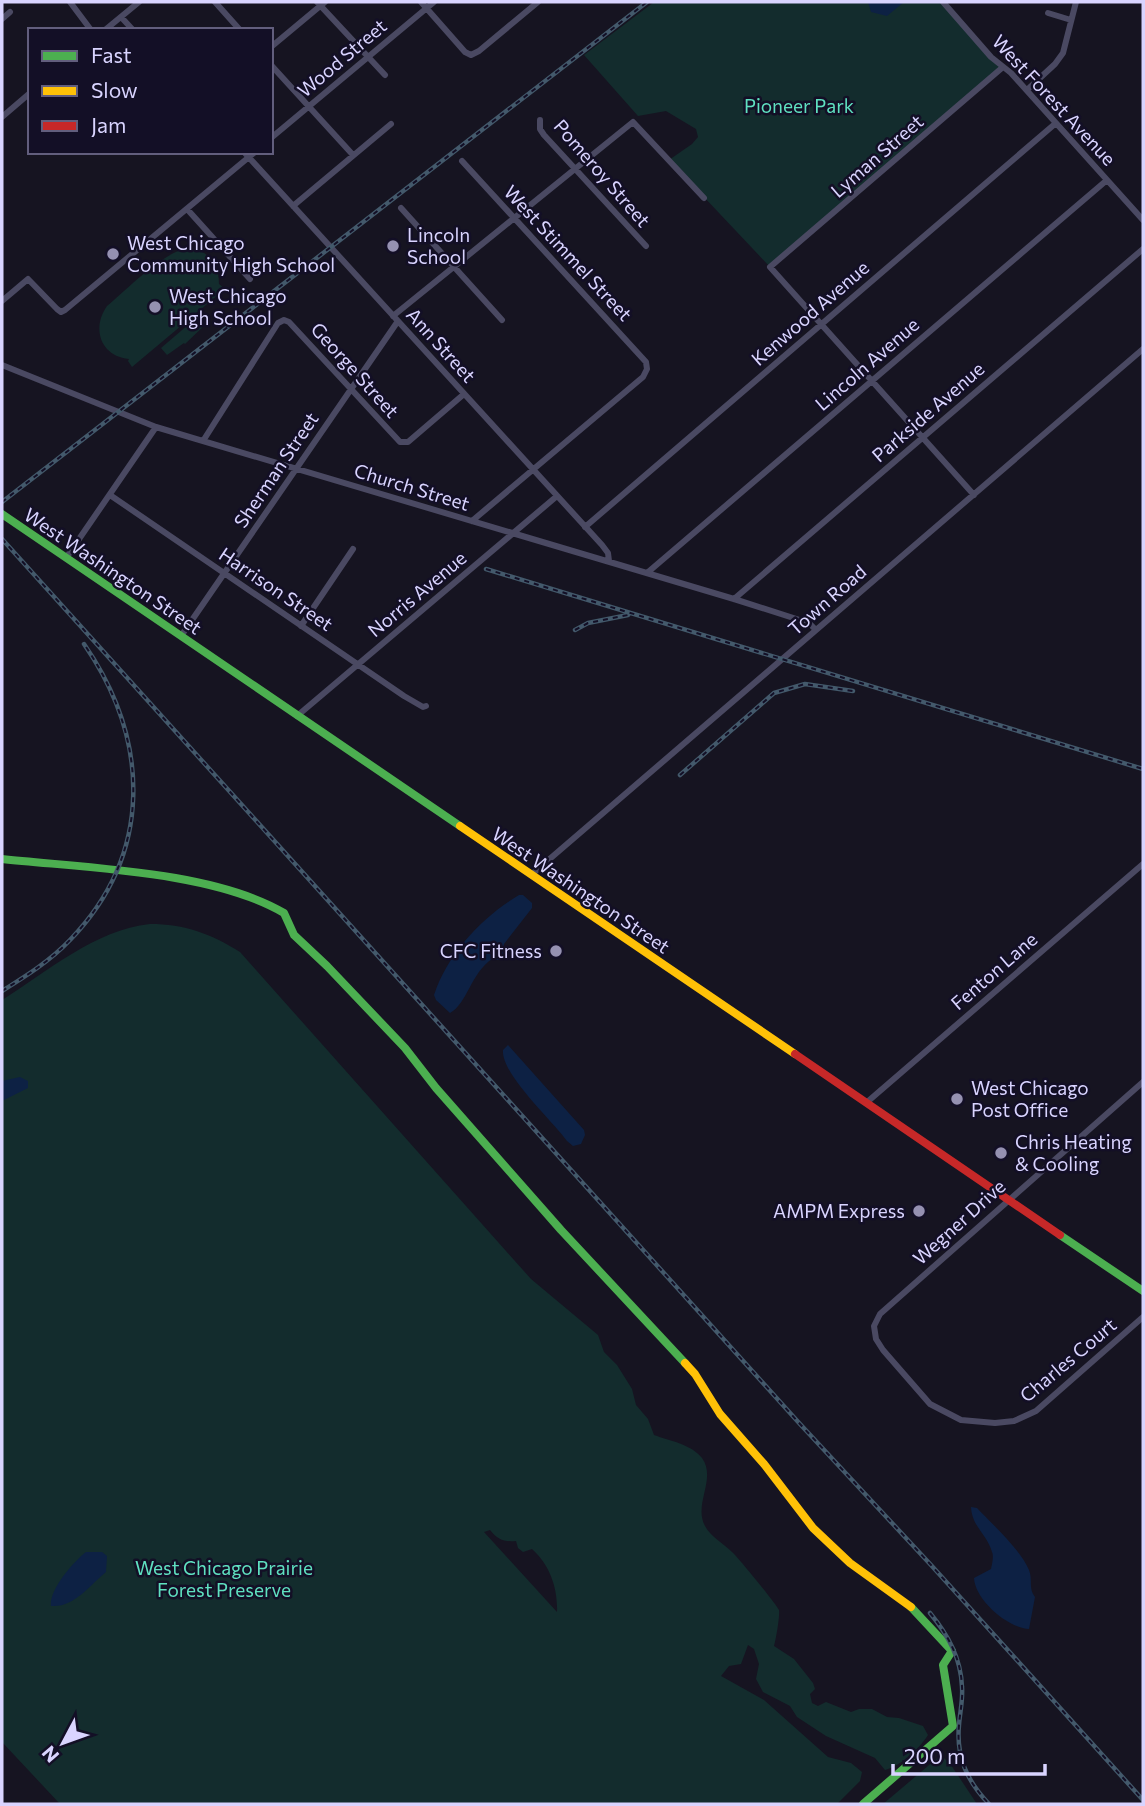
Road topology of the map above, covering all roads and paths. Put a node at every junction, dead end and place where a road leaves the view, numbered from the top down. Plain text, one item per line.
1 (70, 2) edge
2 (139, 2) edge
3 (215, 2) edge
4 (434, 2) edge
5 (538, 2) edge
6 (943, 2) edge
7 (1076, 2) edge
8 (321, 3) edge
9 (423, 5) edge
10 (528, 5) edge
11 (10, 12) dead end
12 (1048, 13) dead end
13 (121, 17) junction
14 (2, 19) edge
15 (1071, 20) junction
16 (90, 28) edge
17 (108, 28) edge
18 (131, 28) edge
19 (238, 28) edge
20 (273, 45) edge
21 (368, 58) junction
22 (273, 67) edge
23 (1003, 67) junction
24 (385, 75) dead end
25 (1027, 90) junction
26 (28, 95) edge
27 (309, 107) junction
28 (3, 115) edge
29 (540, 120) dead end
30 (1056, 123) junction
31 (391, 124) dead end
32 (273, 136) edge
33 (249, 154) edge
34 (353, 155) junction
35 (462, 161) dead end
36 (574, 169) junction
37 (1107, 180) junction
38 (704, 198) dead end
39 (293, 206) junction
40 (401, 208) dead end
41 (187, 209) junction
42 (513, 218) junction
43 (1143, 220) edge
44 (646, 246) dead end
45 (1143, 249) edge
46 (454, 266) junction
47 (250, 279) dead end
48 (2, 301) edge
49 (395, 318) junction
50 (502, 320) dead end
51 (821, 325) junction
52 (1143, 349) edge
53 (2, 365) edge
54 (872, 381) junction
55 (350, 389) junction
56 (464, 394) junction
57 (156, 428) junction
58 (922, 437) junction
59 (203, 441) junction
60 (296, 468) junction
61 (533, 469) junction
62 (110, 495) junction
63 (974, 495) junction
64 (557, 496) junction
65 (2, 514) edge
66 (472, 521) junction
67 (585, 527) junction
68 (512, 534) junction
69 (353, 549) dead end
70 (66, 558) junction
71 (609, 561) junction
72 (225, 573) junction
73 (647, 573) junction
74 (734, 599) junction
75 (301, 626) junction
76 (816, 630) junction
77 (181, 636) junction
78 (358, 665) junction
79 (426, 706) dead end
80 (297, 716) junction
81 (2, 859) edge
82 (1143, 864) edge
83 (531, 875) junction
84 (1143, 1082) edge
85 (866, 1103) junction
86 (1008, 1199) junction
87 (1143, 1292) edge
88 (1143, 1317) edge
89 (930, 1404) joint
90 (863, 1804) edge

1 - 16 street
2 - 13 street
3 - 19 street
4 - 9 street, Wood Street
5 - 10 street
6 - 23 street, West Forest Avenue
7 - 15 street
8 - 20 street
8 - 21 street
9 - 10 street
9 - 21 street, Wood Street
11 - 14 street
12 - 15 street
13 - 17 street
13 - 18 street
15 - 25 street
21 - 24 street
21 - 27 street, Wood Street
22 - 27 street
23 - 25 street, West Forest Avenue
23 - 51 street, Lyman Street
25 - 30 street, West Forest Avenue
26 - 28 street
27 - 32 street, Wood Street
27 - 34 street
29 - 36 street, Pomeroy Street
30 - 37 street, West Forest Avenue
30 - 51 street, Kenwood Avenue
31 - 34 street
33 - 39 street, Ann Street
33 - 41 street
34 - 39 street
35 - 42 street, West Stimmel Street
36 - 38 street, Sherman Street
36 - 42 street, Sherman Street
36 - 44 street, Pomeroy Street
37 - 43 street, West Forest Avenue
37 - 54 street, Lincoln Avenue
39 - 49 street, Ann Street
40 - 46 street
41 - 47 street
41 - 48 street
42 - 46 street, Sherman Street
42 - 61 street, West Stimmel Street
45 - 58 street, Parkside Avenue
46 - 49 street, Sherman Street
46 - 50 street
49 - 55 street, Sherman Street
49 - 56 street, Ann Street
51 - 54 street
51 - 67 street, Kenwood Avenue
52 - 63 street, Town Road
53 - 57 street, Church Street
54 - 58 street
54 - 73 street, Lincoln Avenue
55 - 56 street, George Street
55 - 59 street, George Street
55 - 60 street, Sherman Street
56 - 61 street, Ann Street
57 - 59 street, Church Street
57 - 62 street
58 - 63 street
58 - 74 street, Parkside Avenue
59 - 60 street, Church Street
60 - 66 street, Church Street
60 - 72 street, Sherman Street
61 - 64 street, Ann Street
61 - 66 street
62 - 70 street
62 - 72 street, Harrison Street
63 - 76 street, Town Road
64 - 67 street, Ann Street
64 - 68 street, Norris Avenue
65 - 70 street, West Washington Street
66 - 68 street, Church Street
67 - 71 street, Ann Street
68 - 71 street, Church Street
68 - 78 street, Norris Avenue
69 - 75 street
70 - 77 street, West Washington Street
71 - 73 street, Church Street
72 - 75 street, Harrison Street
72 - 77 street, Sherman Street
73 - 74 street, Church Street
74 - 76 street, Church Street
75 - 78 street, Harrison Street
76 - 83 street, Town Road
77 - 80 street, West Washington Street
78 - 79 street, Harrison Street
78 - 80 street, Norris Avenue
80 - 83 street, West Washington Street
81 - 90 street
82 - 85 street, Fenton Lane
83 - 85 street, West Washington Street
84 - 86 street, Wegner Drive
85 - 86 street, West Washington Street
86 - 87 street, West Washington Street
86 - 89 street, Wegner Drive
88 - 89 street, Charles Court

